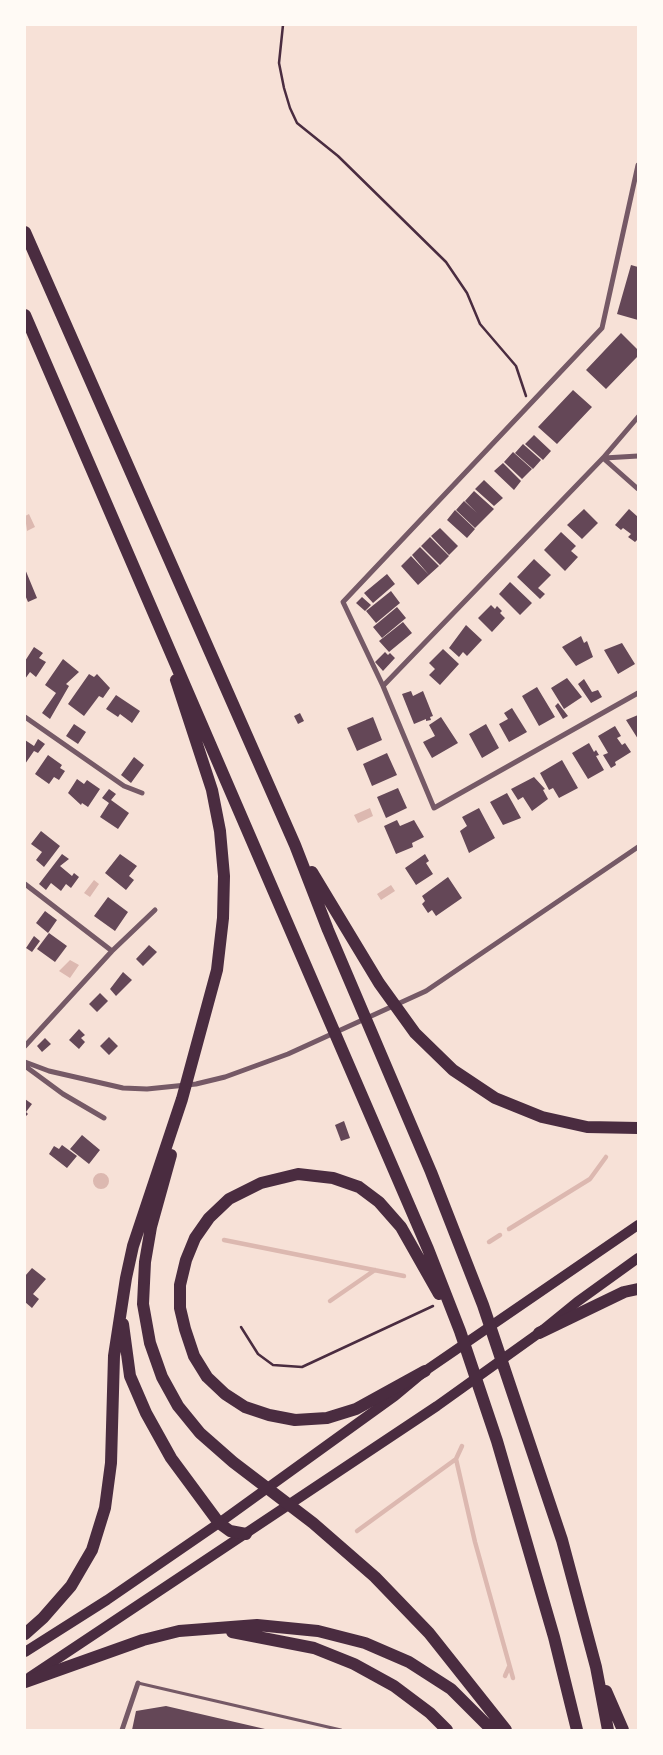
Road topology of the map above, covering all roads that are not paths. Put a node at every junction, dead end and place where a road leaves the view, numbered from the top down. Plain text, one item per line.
1 (638, 166) edge
2 (25, 232) edge
3 (25, 315) edge
4 (638, 418) edge
5 (638, 456) edge
6 (603, 458) junction
7 (638, 489) edge
8 (152, 606) junction
9 (383, 686) junction
10 (638, 692) edge
11 (25, 717) edge
12 (142, 793) dead end
13 (295, 845) junction
14 (638, 847) edge
15 (25, 884) edge
16 (155, 910) dead end
17 (112, 951) junction
18 (25, 1046) edge
19 (25, 1062) edge
20 (25, 1066) edge
21 (182, 1099) junction
22 (104, 1118) dead end
23 (638, 1128) edge
24 (638, 1226) edge
25 (638, 1258) edge
26 (638, 1289) edge
27 (121, 1304) junction
28 (460, 1331) junction
29 (539, 1333) junction
30 (425, 1371) junction
31 (219, 1523) junction
32 (246, 1534) junction
33 (202, 1629) junction
34 (25, 1634) edge
35 (25, 1652) edge
36 (596, 1667) junction
37 (25, 1681) edge
38 (138, 1683) joint
39 (122, 1730) edge
40 (341, 1730) edge
41 (447, 1730) edge
42 (492, 1730) edge
43 (506, 1730) edge
44 (577, 1730) edge
45 (608, 1730) edge
46 (623, 1730) edge

1 - 9 street
2 - 13 highway
3 - 8 highway
4 - 6 street
5 - 6 street
6 - 7 street
6 - 9 street
8 - 21 highway
8 - 28 highway
9 - 10 street
11 - 12 street
13 - 23 highway
13 - 36 highway
14 - 19 street
15 - 17 street
16 - 17 street
17 - 18 street
20 - 22 street
21 - 27 highway
21 - 43 highway
24 - 30 main road
25 - 29 main road
26 - 29 highway
27 - 31 highway
27 - 34 highway
28 - 30 highway
28 - 44 highway
29 - 32 main road
30 - 31 main road
31 - 32 highway
31 - 35 main road
32 - 37 main road
33 - 37 highway
33 - 41 highway
33 - 42 highway
36 - 45 highway
36 - 46 highway
38 - 39 street
38 - 40 lane

